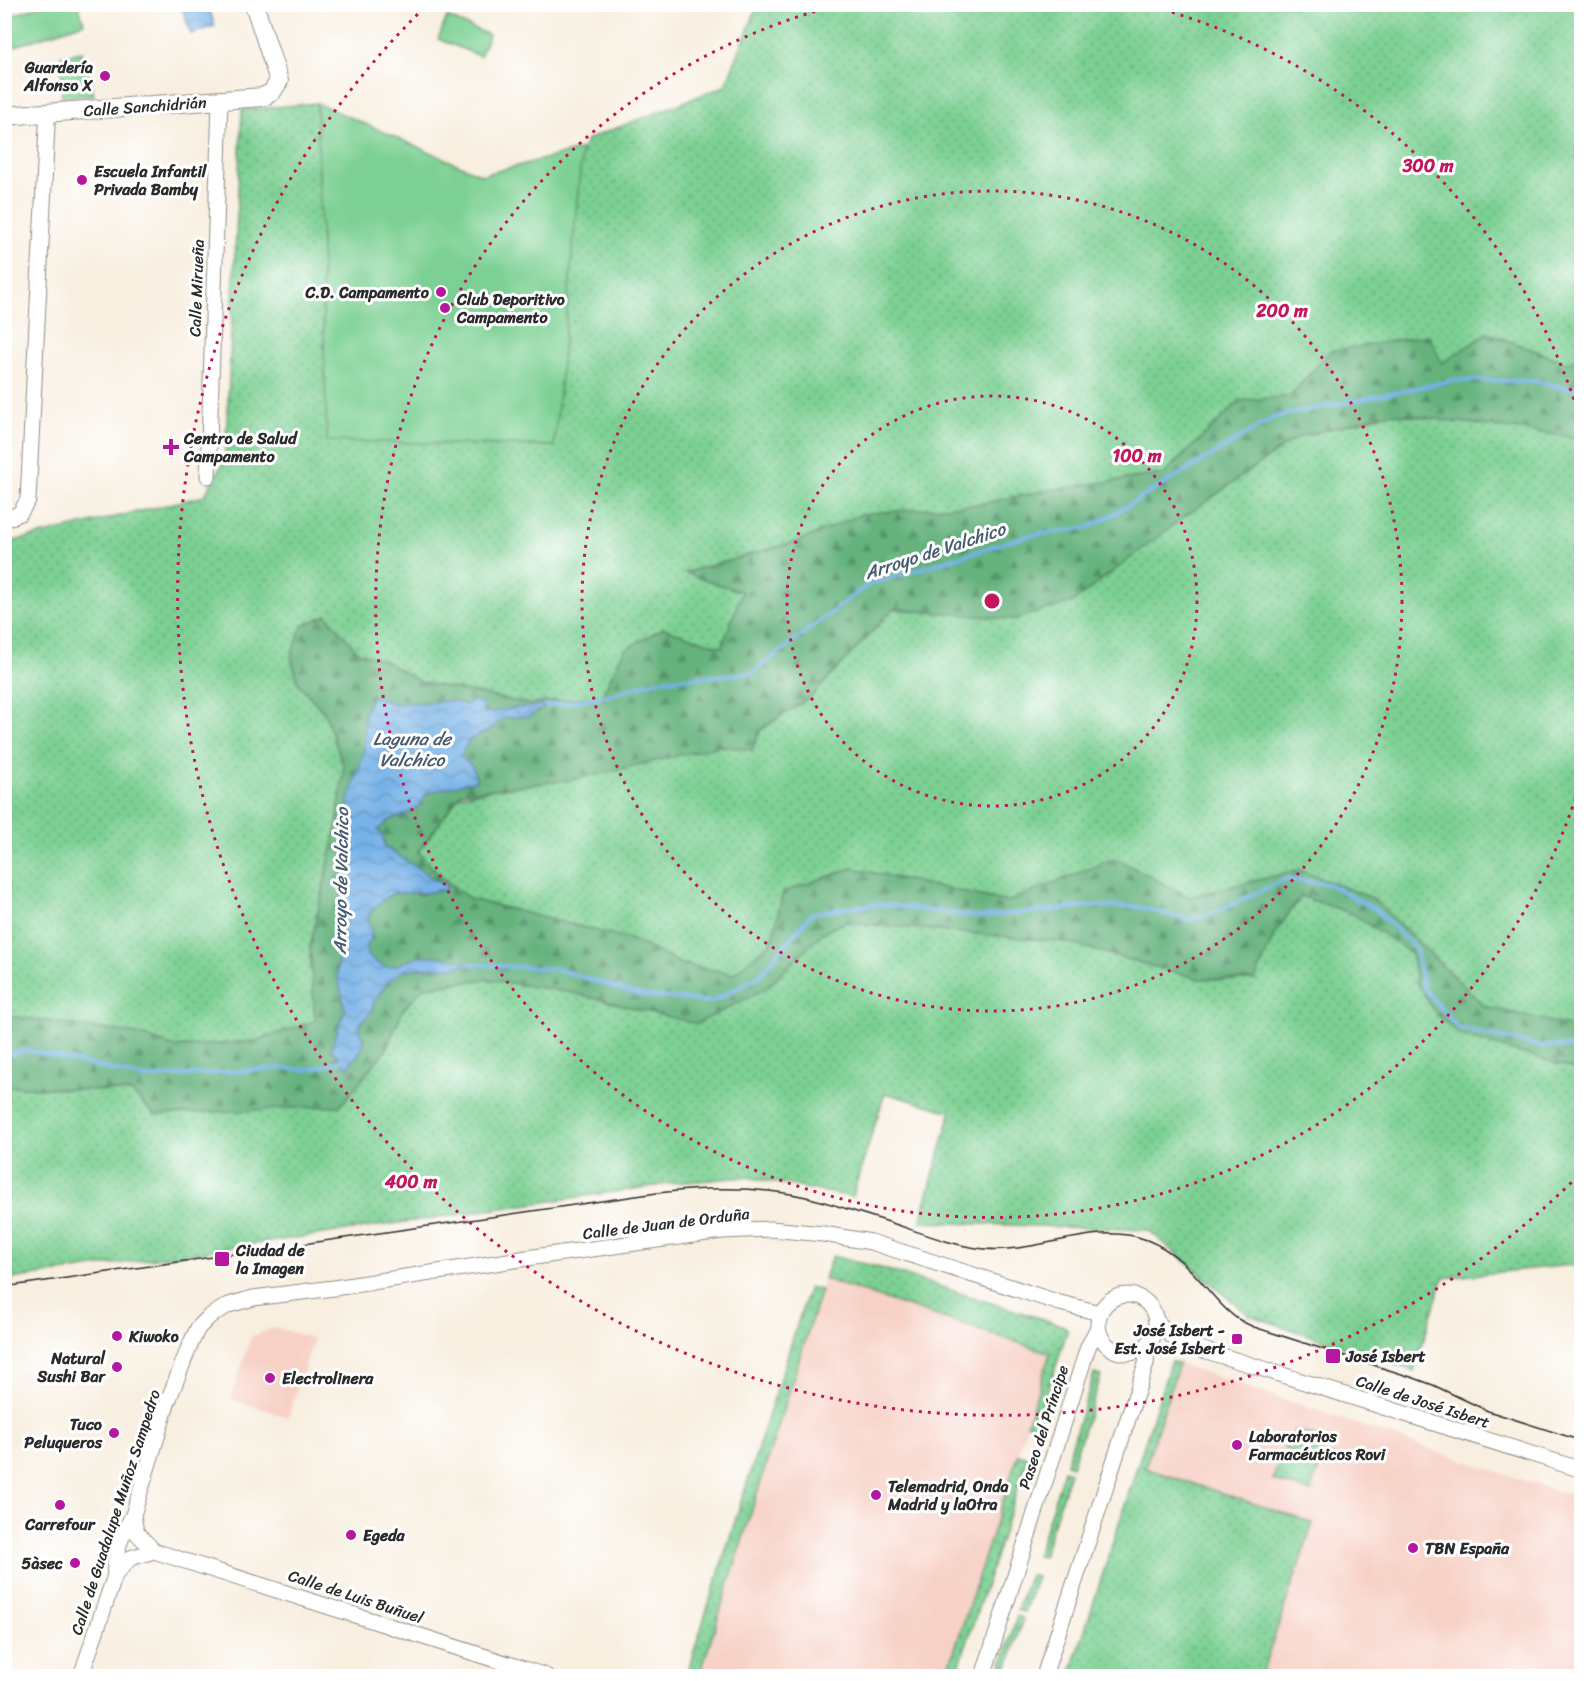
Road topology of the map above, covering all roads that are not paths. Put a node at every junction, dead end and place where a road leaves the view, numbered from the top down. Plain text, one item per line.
1 (254, 4) edge
2 (220, 101) junction
3 (47, 113) junction
4 (4, 116) edge
5 (208, 476) dead end
6 (4, 518) edge
7 (229, 1305) joint
8 (1099, 1320) junction
9 (1157, 1322) junction
10 (1148, 1344) junction
11 (1581, 1470) edge
12 (133, 1515) junction
13 (154, 1551) junction
14 (115, 1575) junction
15 (81, 1677) edge
16 (546, 1677) edge
17 (983, 1677) edge
18 (1044, 1677) edge

1 - 2 street, Calle Sanchidrián
2 - 3 street, Calle Sanchidrián
2 - 5 street, Calle Mirueña
3 - 4 street, Calle Sanchidrián
3 - 6 street
7 - 8 street, Calle de Juan de Orduña
7 - 12 street, Calle de Guadalupe Muñoz Sampedro
8 - 9 street
8 - 10 street
8 - 17 street, Paseo del Príncipe
9 - 10 street
9 - 11 street, Calle de José Isbert
10 - 18 street
12 - 13 street
12 - 14 street, Calle de Guadalupe Muñoz Sampedro
13 - 14 street
13 - 16 street, Calle de Luis Buñuel
14 - 15 street, Calle de Guadalupe Muñoz Sampedro

